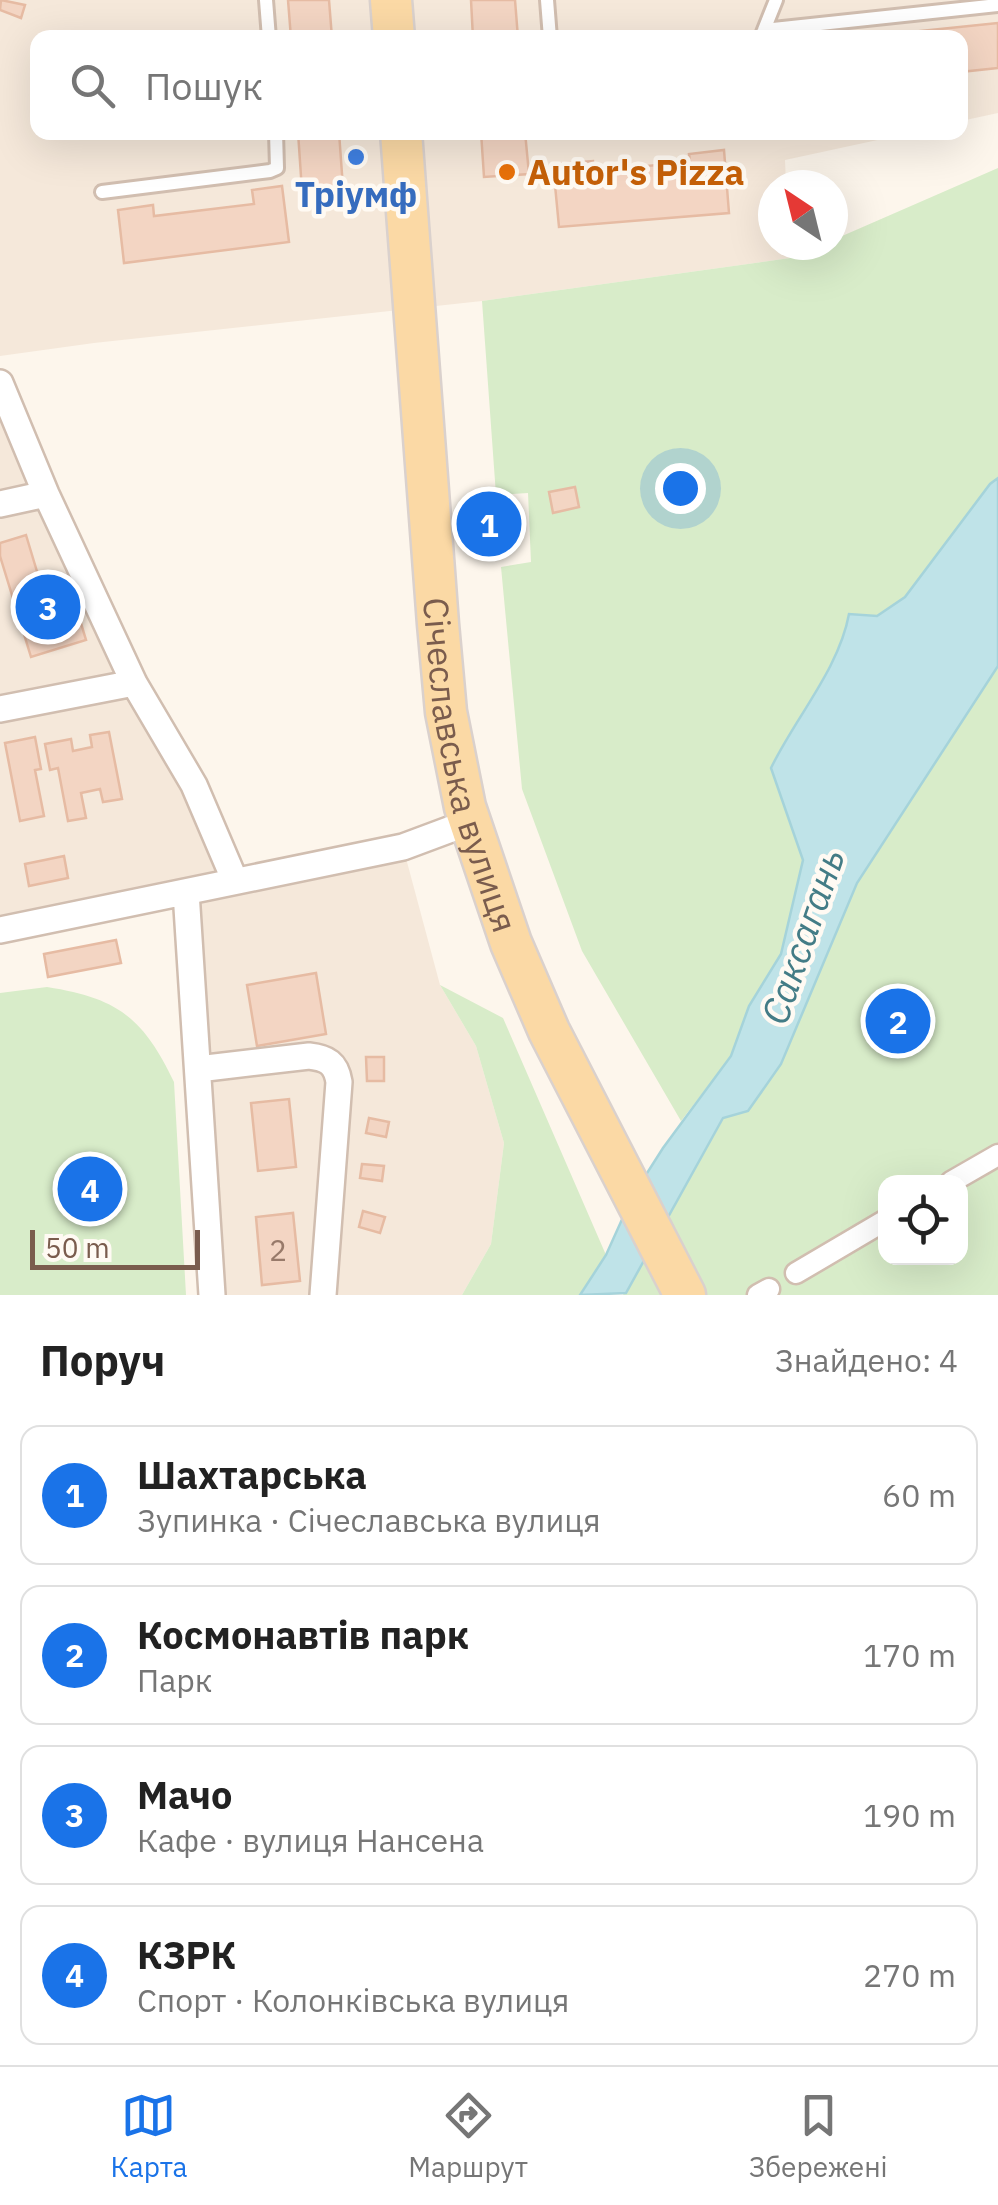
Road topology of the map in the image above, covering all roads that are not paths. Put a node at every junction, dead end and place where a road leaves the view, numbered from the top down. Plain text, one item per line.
1 (266, 0) edge
2 (391, 0) edge
3 (547, 0) edge
4 (776, 0) edge
5 (998, 5) edge
6 (268, 30) edge
7 (393, 30) edge
8 (549, 30) edge
9 (764, 30) edge
10 (795, 30) edge
11 (277, 140) edge
12 (402, 140) edge
13 (102, 192) dead end
14 (0, 384) edge
15 (46, 494) junction
16 (0, 504) edge
17 (134, 682) junction
18 (0, 709) edge
19 (470, 822) junction
20 (234, 882) junction
21 (186, 892) junction
22 (0, 930) edge
23 (198, 1068) junction
24 (998, 1155) edge
25 (962, 1175) edge
26 (878, 1225) edge
27 (796, 1273) dead end
28 (212, 1295) edge
29 (324, 1295) edge
30 (686, 1295) edge

1 - 6 lane
2 - 7 main road
3 - 8 lane
4 - 9 lane
5 - 10 lane
11 - 13 lane
12 - 19 main road, Січеславська вулиця
14 - 15 street
15 - 16 street
15 - 17 street
17 - 18 street
17 - 20 street
19 - 20 street
19 - 30 main road, Січеславська вулиця
20 - 21 street
21 - 22 street
21 - 23 street
23 - 28 street
23 - 29 street
24 - 25 street
26 - 27 street

